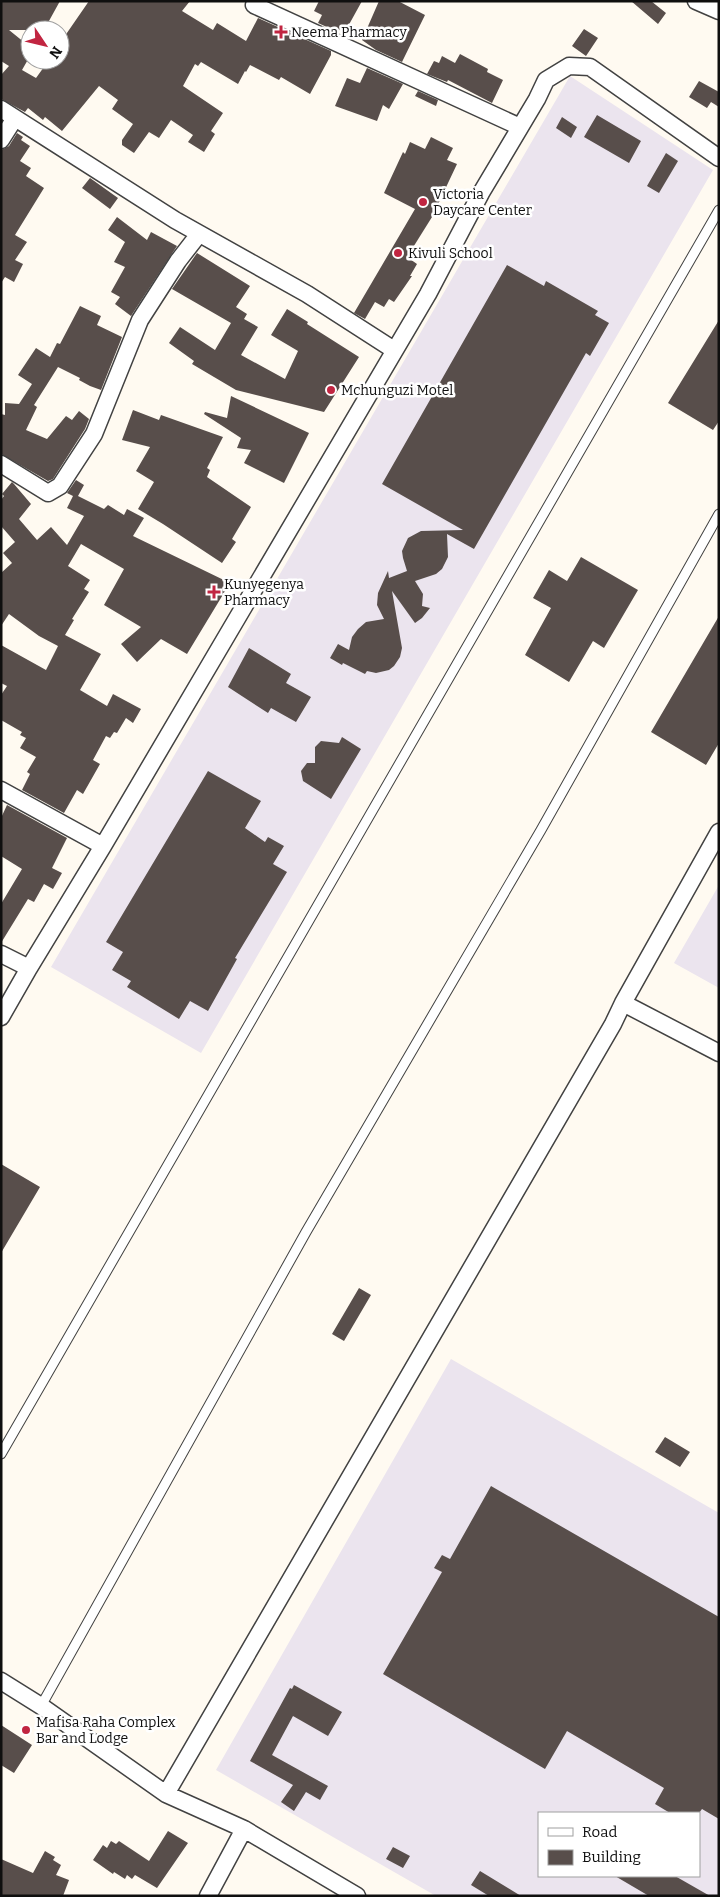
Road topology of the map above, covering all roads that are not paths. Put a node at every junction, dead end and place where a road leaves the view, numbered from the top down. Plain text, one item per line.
1 (696, 1) edge
2 (254, 5) dead end
3 (719, 11) edge
4 (8, 113) edge
5 (520, 127) junction
6 (1, 140) edge
7 (719, 158) edge
8 (719, 210) edge
9 (199, 234) junction
10 (394, 350) junction
11 (1, 464) edge
12 (719, 514) edge
13 (1, 790) edge
14 (719, 832) edge
15 (103, 846) junction
16 (1, 954) edge
17 (29, 968) junction
18 (623, 1003) junction
19 (1, 1017) edge
20 (719, 1053) edge
21 (1, 1454) edge
22 (1, 1682) edge
23 (40, 1706) junction
24 (166, 1794) junction
25 (244, 1829) junction
26 (208, 1896) edge
27 (357, 1896) edge

1 - 3 street
2 - 5 street
4 - 6 street
4 - 9 street
5 - 7 street
5 - 10 street
8 - 21 lane
9 - 10 street
9 - 11 street
10 - 15 street
12 - 23 lane
13 - 15 street
14 - 18 street
15 - 17 street
16 - 17 street
17 - 19 street
18 - 20 street
18 - 24 street
22 - 23 street
23 - 24 street
24 - 25 street
25 - 26 street
25 - 27 street

